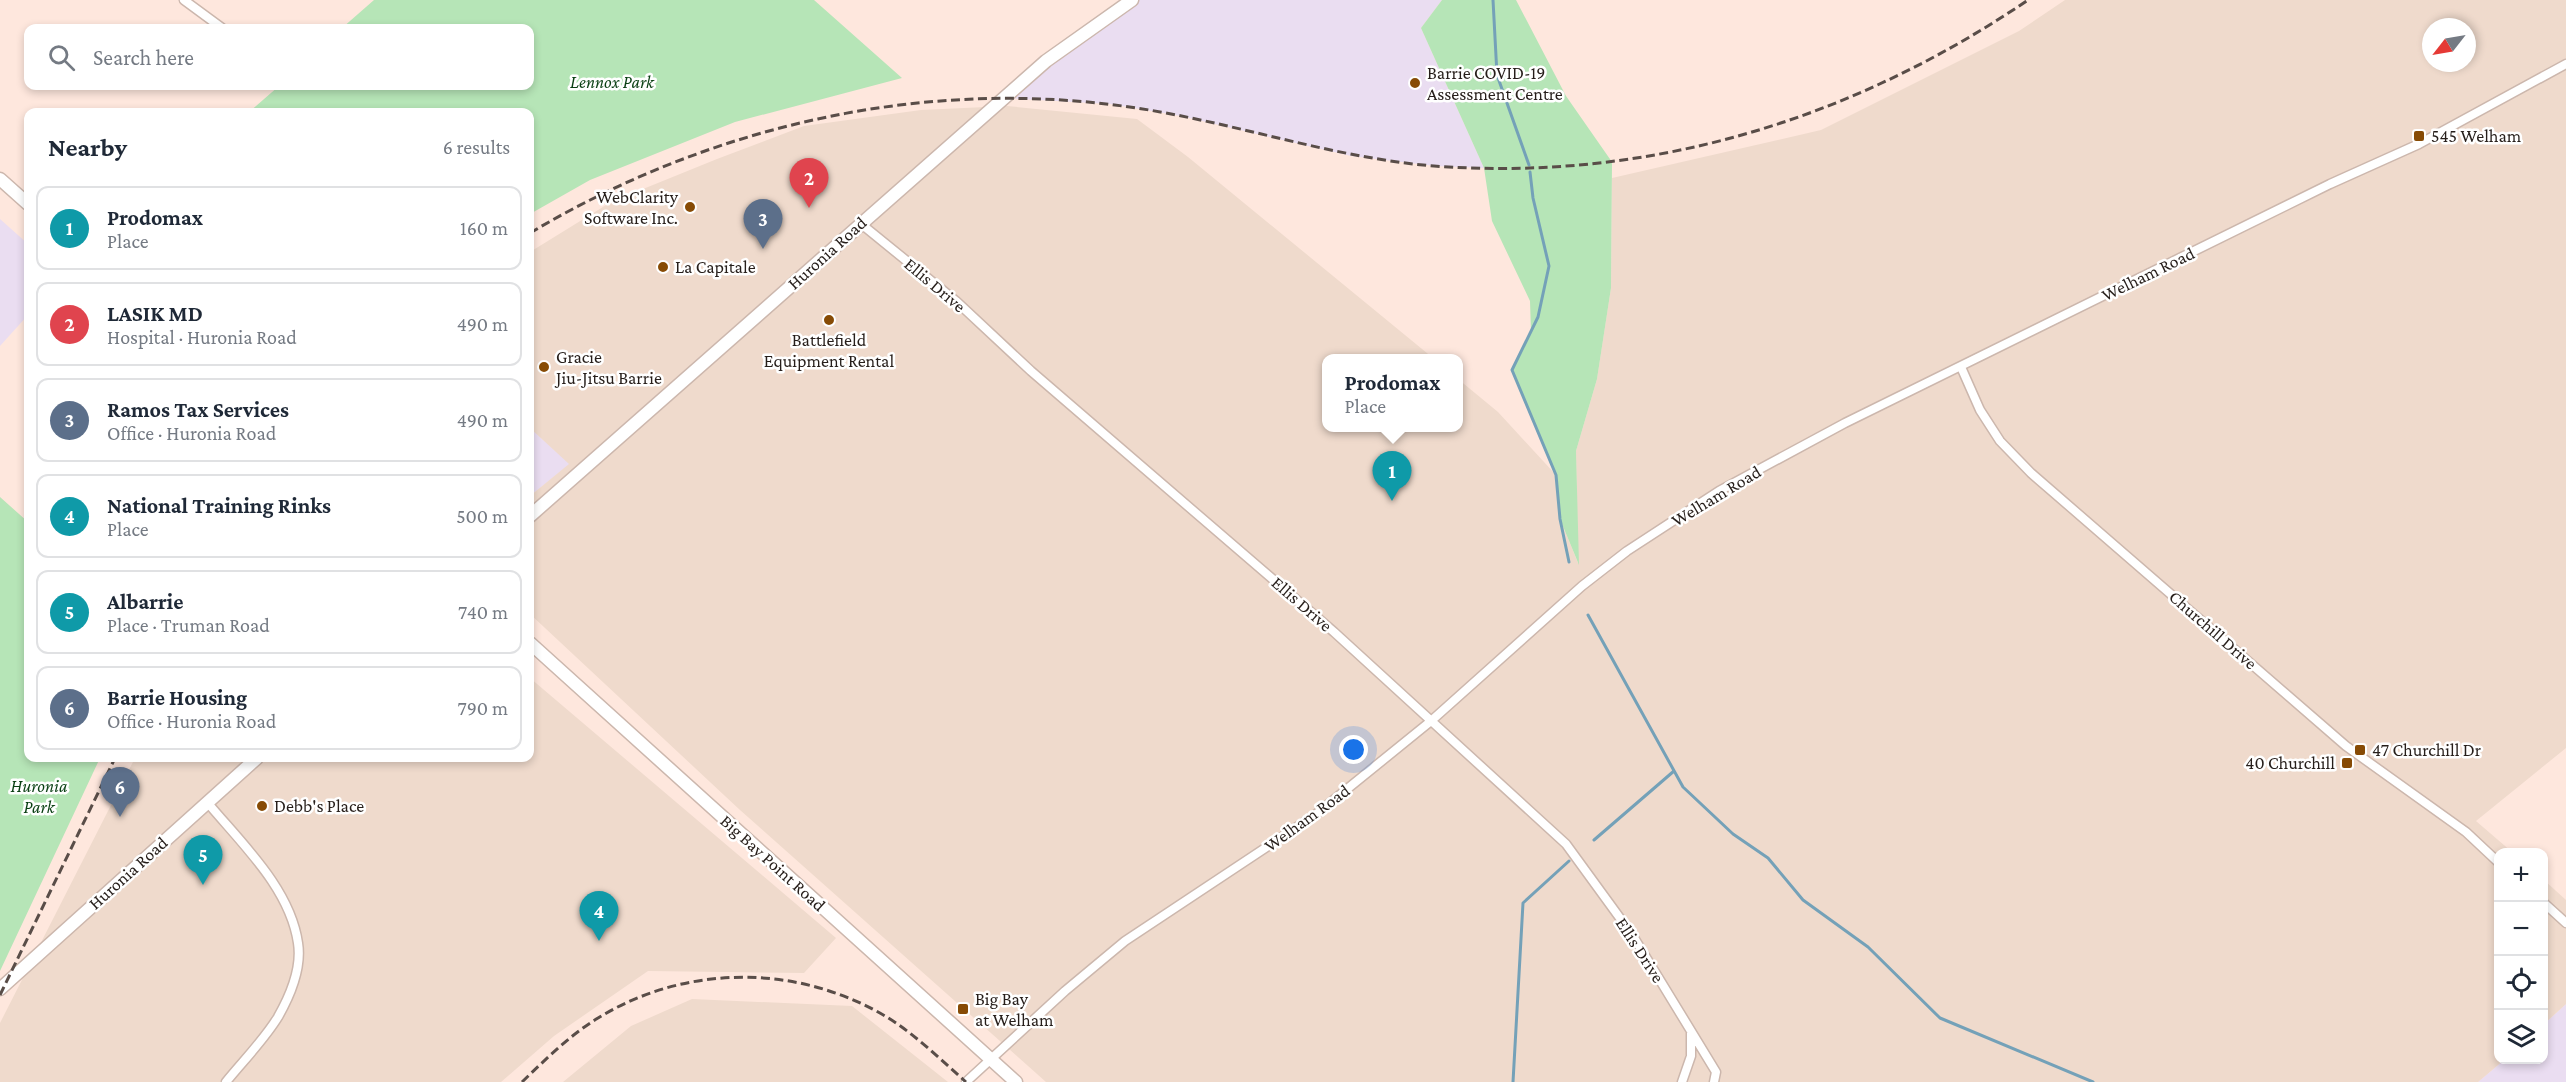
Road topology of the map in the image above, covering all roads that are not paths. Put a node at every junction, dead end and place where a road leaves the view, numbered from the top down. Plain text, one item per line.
1 (184, 0) edge
2 (1132, 0) edge
3 (217, 24) edge
4 (2566, 64) edge
5 (0, 179) edge
6 (24, 200) edge
7 (860, 223) junction
8 (1961, 367) junction
9 (534, 512) edge
10 (534, 648) edge
11 (1431, 721) junction
12 (252, 762) edge
13 (207, 802) junction
14 (2494, 857) edge
15 (2548, 907) edge
16 (2566, 923) edge
17 (0, 989) edge
18 (1691, 1032) junction
19 (991, 1059) junction
20 (226, 1082) edge
21 (966, 1082) edge
22 (1016, 1082) edge
23 (1682, 1082) edge
24 (1714, 1082) edge

1 - 3 street
2 - 7 main road, Huronia Road
4 - 8 street, Welham Road
5 - 6 main road
7 - 9 main road, Huronia Road
7 - 11 street, Ellis Drive
8 - 11 street, Welham Road
8 - 14 street, Churchill Drive
10 - 19 main road, Big Bay Point Road
11 - 18 street, Ellis Drive
11 - 19 street, Welham Road
12 - 13 main road, Huronia Road
13 - 17 main road, Huronia Road
13 - 20 street
15 - 16 street
18 - 23 street
18 - 24 street, Ellis Drive
19 - 21 street, Welham Road
19 - 22 main road, Big Bay Point Road

